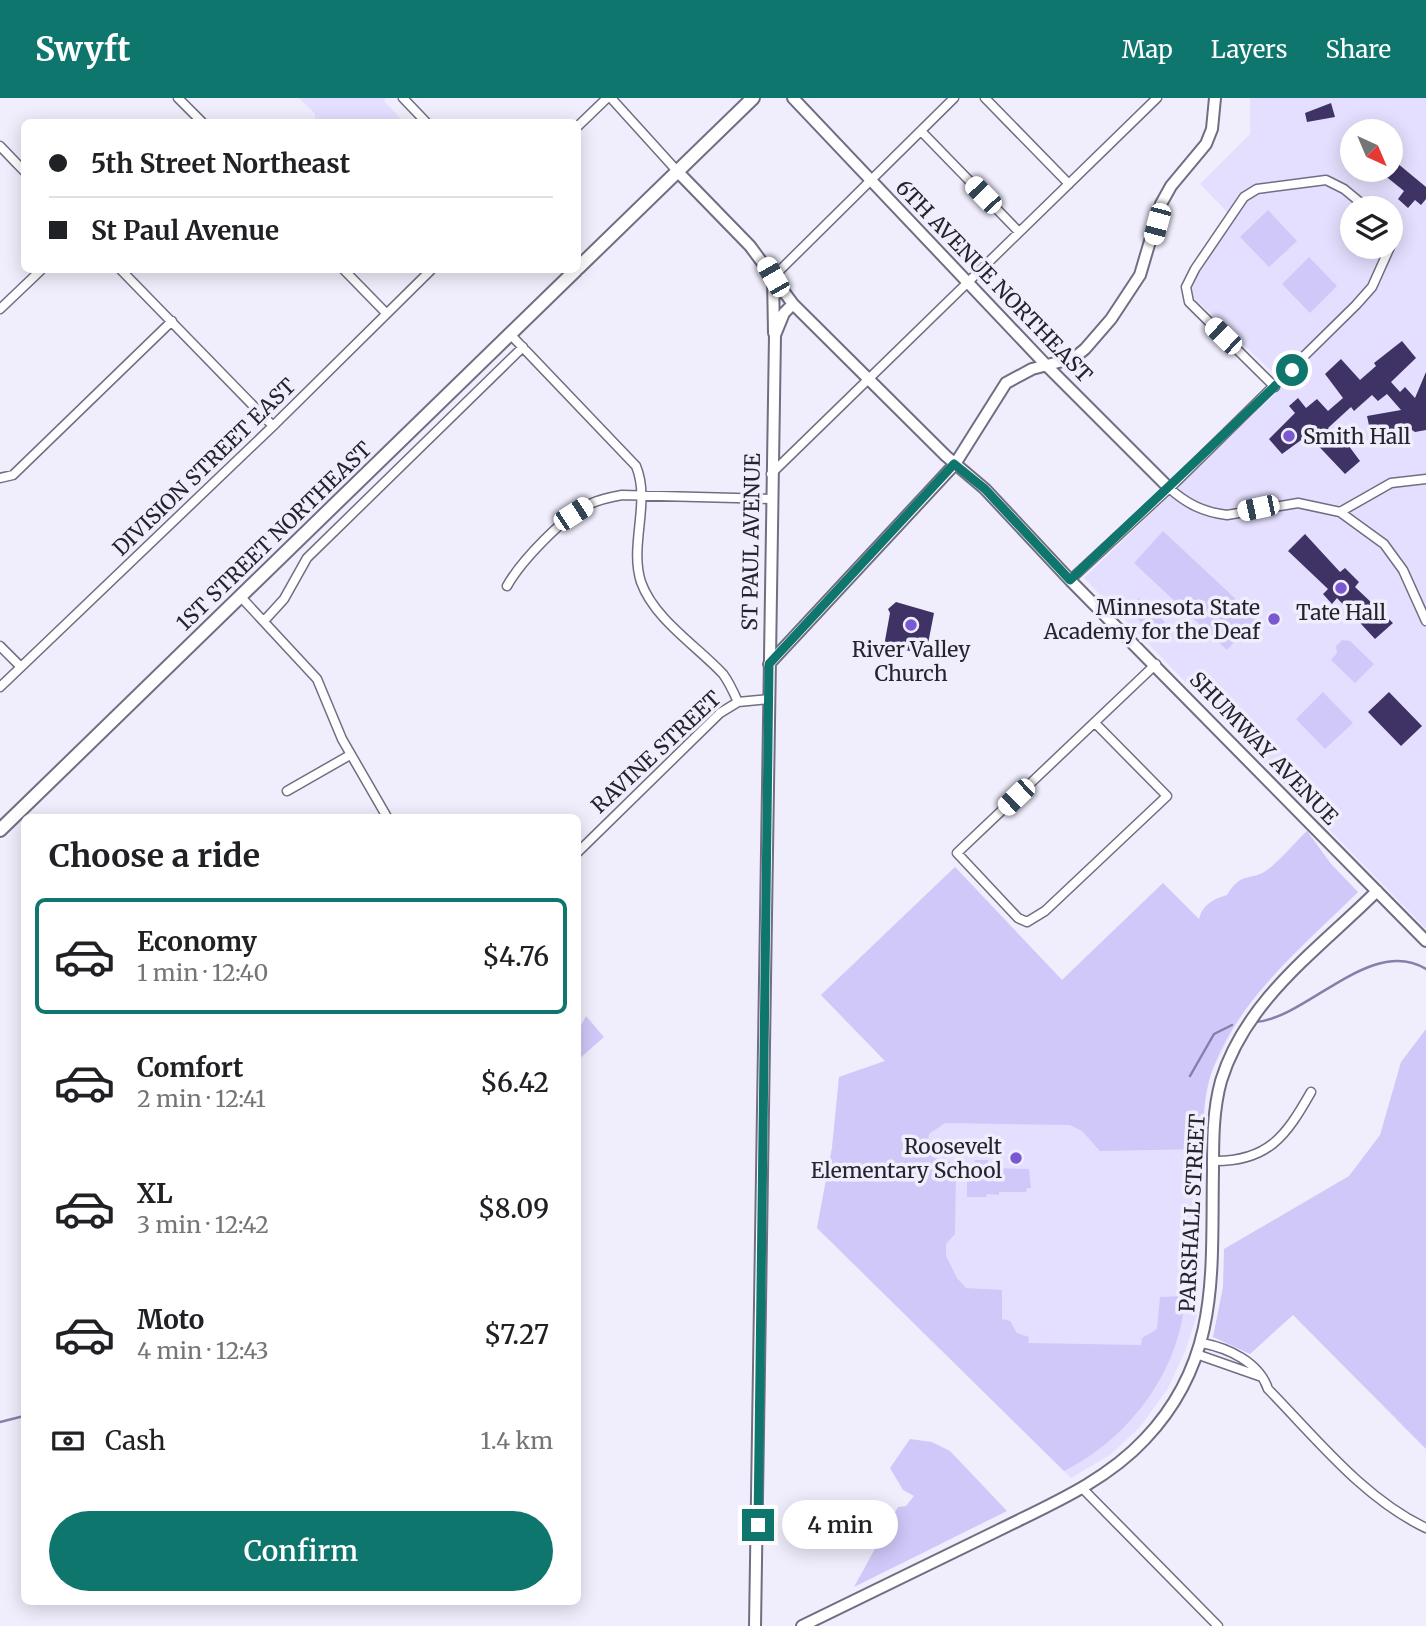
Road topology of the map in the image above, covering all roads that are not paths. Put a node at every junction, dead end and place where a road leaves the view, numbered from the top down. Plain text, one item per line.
1 (178, 98) edge
2 (403, 98) edge
3 (609, 98) edge
4 (753, 98) edge
5 (793, 98) edge
6 (954, 98) edge
7 (985, 98) edge
8 (1157, 98) edge
9 (1215, 98) edge
10 (199, 119) edge
11 (423, 119) edge
12 (581, 123) edge
13 (920, 131) junction
14 (0, 146) edge
15 (21, 168) edge
16 (678, 172) junction
17 (871, 178) junction
18 (1069, 184) junction
19 (1352, 196) edge
20 (1019, 232) junction
21 (1385, 259) edge
22 (581, 263) edge
23 (38, 273) edge
24 (124, 273) edge
25 (347, 273) edge
26 (428, 273) edge
27 (571, 273) edge
28 (773, 277) junction
29 (970, 282) junction
30 (793, 304) junction
31 (0, 309) edge
32 (386, 313) junction
33 (172, 321) junction
34 (509, 333) junction
35 (775, 335) junction
36 (523, 347) junction
37 (1047, 366) junction
38 (868, 381) junction
39 (1275, 387) junction
40 (273, 426) junction
41 (954, 464) junction
42 (771, 474) junction
43 (2, 479) edge
44 (1426, 479) edge
45 (1169, 488) junction
46 (640, 495) junction
47 (771, 499) junction
48 (1360, 501) junction
49 (1339, 512) junction
50 (1356, 523) junction
51 (1070, 580) junction
52 (507, 586) dead end
53 (240, 596) junction
54 (264, 621) junction
55 (1426, 621) edge
56 (0, 646) edge
57 (769, 664) junction
58 (1156, 664) junction
59 (21, 667) junction
60 (0, 687) edge
61 (769, 699) junction
62 (738, 702) junction
63 (1095, 723) junction
64 (350, 755) junction
65 (287, 791) dead end
66 (385, 814) edge
67 (0, 830) edge
68 (581, 849) edge
69 (1377, 891) junction
70 (1426, 941) edge
71 (1311, 1092) dead end
72 (1213, 1161) junction
73 (1202, 1343) junction
74 (1199, 1355) junction
75 (1264, 1378) junction
76 (1082, 1488) junction
77 (1426, 1528) edge
78 (755, 1626) edge
79 (802, 1626) edge
80 (1218, 1626) edge

1 - 10 street
2 - 11 street
3 - 12 street
3 - 16 street, SHUMWAY AVENUE
4 - 16 main road, 1ST STREET NORTHEAST
5 - 17 street, 6TH AVENUE NORTHEAST
6 - 13 street
7 - 18 street
8 - 18 street
9 - 37 street
13 - 17 street
13 - 20 street
14 - 15 street
16 - 22 main road, 1ST STREET NORTHEAST
16 - 28 street, SHUMWAY AVENUE
17 - 28 street
17 - 29 street, 6TH AVENUE NORTHEAST
18 - 20 street
19 - 39 street
20 - 29 street
21 - 39 street
23 - 31 street
24 - 33 street
25 - 32 street
26 - 32 street, DIVISION STREET EAST
27 - 34 main road, 1ST STREET NORTHEAST
28 - 30 street, SHUMWAY AVENUE
28 - 35 street
29 - 37 street, 6TH AVENUE NORTHEAST
29 - 38 street
30 - 35 street, ST PAUL AVENUE
30 - 38 street, SHUMWAY AVENUE
32 - 40 street, DIVISION STREET EAST
33 - 40 street
33 - 43 street
34 - 36 street
34 - 53 main road, 1ST STREET NORTHEAST
35 - 42 street, ST PAUL AVENUE
36 - 46 street
36 - 54 street
37 - 41 street
37 - 45 street, 6TH AVENUE NORTHEAST
38 - 41 street, SHUMWAY AVENUE
38 - 42 street
39 - 45 street
40 - 59 street, DIVISION STREET EAST
41 - 51 street, SHUMWAY AVENUE
41 - 57 street
42 - 47 street, ST PAUL AVENUE
44 - 48 street
45 - 49 street
45 - 51 street
46 - 47 street
46 - 52 street
46 - 62 street
47 - 57 street, ST PAUL AVENUE
48 - 49 street
48 - 50 street
49 - 50 street
50 - 55 street
51 - 58 street, SHUMWAY AVENUE
53 - 54 street
53 - 67 main road, 1ST STREET NORTHEAST
54 - 64 street
56 - 59 street
57 - 61 street, ST PAUL AVENUE
58 - 63 street
58 - 69 street, SHUMWAY AVENUE
59 - 60 street, DIVISION STREET EAST
61 - 62 street, RAVINE STREET
61 - 78 street, ST PAUL AVENUE
62 - 68 street, RAVINE STREET
63 - 63 street
64 - 65 street
64 - 66 street
69 - 70 street, SHUMWAY AVENUE
69 - 72 street, PARSHALL STREET
71 - 72 street
72 - 73 street, PARSHALL STREET
73 - 74 street, PARSHALL STREET
73 - 75 street
74 - 75 street
74 - 76 street, PARSHALL STREET
75 - 77 street
76 - 79 street, PARSHALL STREET
76 - 80 street

